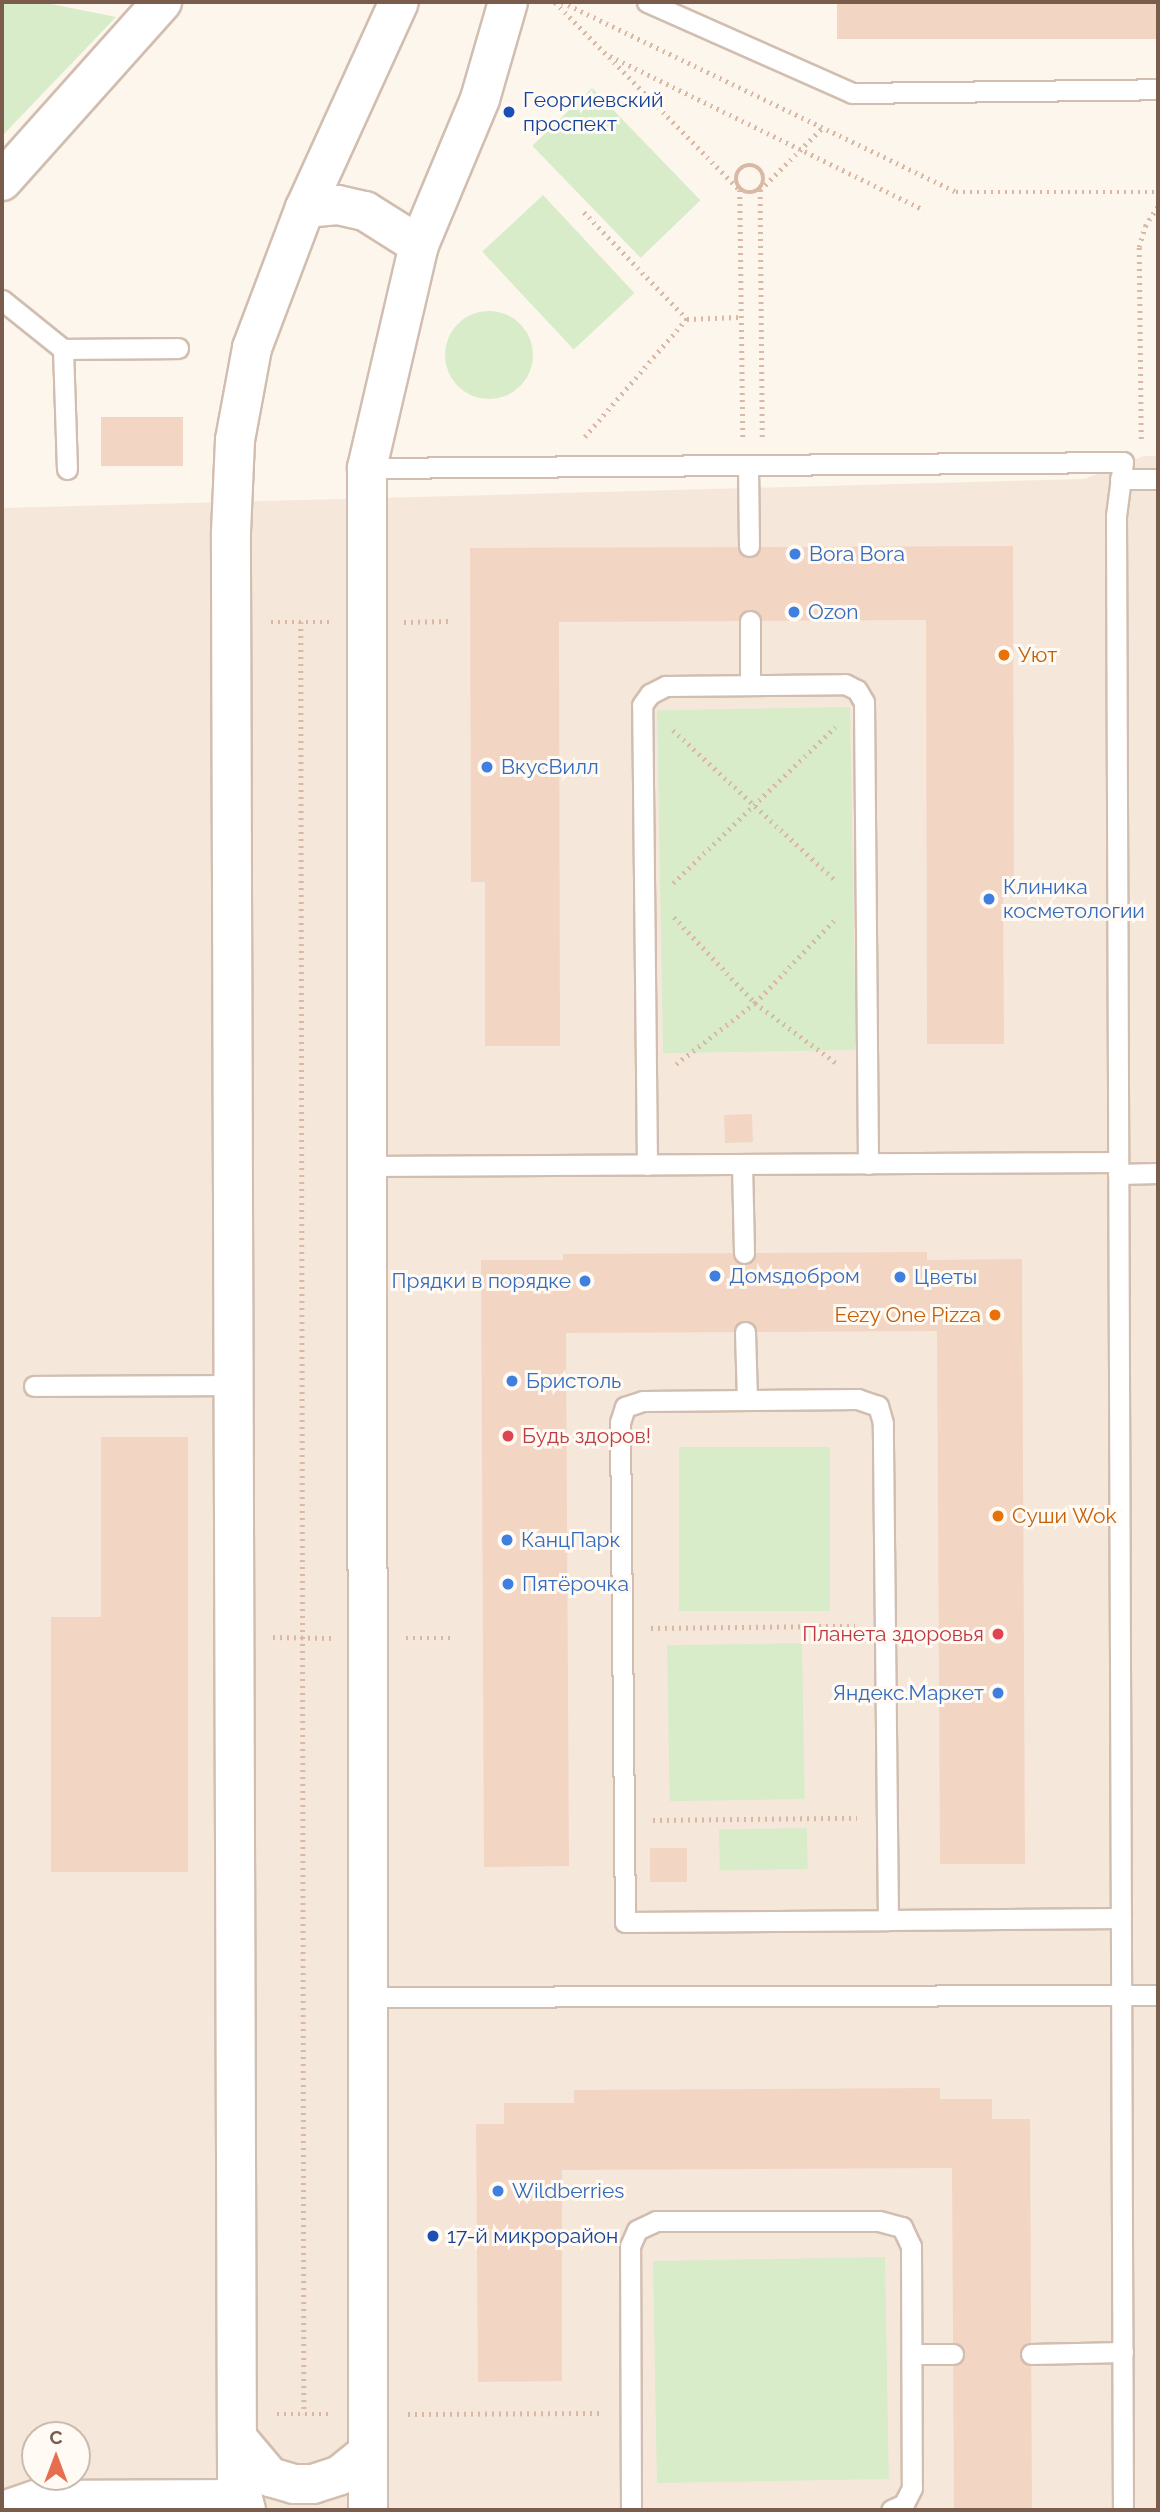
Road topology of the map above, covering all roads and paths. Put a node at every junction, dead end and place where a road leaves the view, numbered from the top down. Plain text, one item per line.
1 (162, 2) edge
2 (399, 2) edge
3 (508, 2) edge
4 (555, 2) edge
5 (562, 2) edge
6 (647, 2) edge
7 (606, 54) junction
8 (1158, 89) edge
9 (822, 128) junction
10 (802, 148) junction
11 (2, 181) edge
12 (740, 190) junction
13 (760, 190) junction
14 (1158, 192) edge
15 (1158, 206) edge
16 (305, 208) junction
17 (924, 210) dead end
18 (584, 212) dead end
19 (419, 245) junction
20 (2, 300) edge
21 (740, 317) junction
22 (687, 318) junction
23 (178, 348) dead end
24 (64, 349) junction
25 (762, 439) dead end
26 (1140, 440) dead end
27 (579, 444) dead end
28 (746, 459) junction
29 (367, 468) junction
30 (67, 469) dead end
31 (1120, 479) junction
32 (1158, 479) edge
33 (749, 546) dead end
34 (449, 621) dead end
35 (750, 621) dead end
36 (264, 622) dead end
37 (301, 622) junction
38 (340, 622) dead end
39 (396, 622) dead end
40 (750, 685) junction
41 (858, 690) junction
42 (650, 694) junction
43 (754, 806) junction
44 (860, 898) junction
45 (650, 900) junction
46 (755, 1003) junction
47 (867, 1087) junction
48 (646, 1088) junction
49 (742, 1164) junction
50 (868, 1164) junction
51 (647, 1165) junction
52 (368, 1166) junction
53 (1118, 1168) junction
54 (1158, 1173) edge
55 (744, 1253) dead end
56 (745, 1332) dead end
57 (234, 1385) junction
58 (34, 1386) dead end
59 (747, 1400) junction
60 (885, 1626) junction
61 (622, 1628) junction
62 (261, 1637) dead end
63 (302, 1637) junction
64 (338, 1638) dead end
65 (396, 1638) dead end
66 (454, 1638) dead end
67 (887, 1818) junction
68 (624, 1821) junction
69 (1121, 1918) junction
70 (888, 1920) junction
71 (1121, 1994) junction
72 (1158, 1995) edge
73 (368, 1997) junction
74 (1123, 2352) junction
75 (912, 2354) junction
76 (953, 2354) dead end
77 (1031, 2354) dead end
78 (631, 2413) junction
79 (272, 2414) dead end
80 (304, 2414) junction
81 (340, 2414) dead end
82 (400, 2414) dead end
83 (238, 2439) junction
84 (368, 2453) junction
85 (244, 2505) edge
86 (6, 2510) edge
87 (368, 2510) edge
88 (631, 2510) edge
89 (891, 2510) edge
90 (1123, 2510) edge

1 - 11 street
2 - 16 street
3 - 19 street
4 - 7 path
5 - 9 path
6 - 8 lane
7 - 10 path
7 - 12 path
9 - 10 path
9 - 14 path
10 - 13 path
10 - 17 path
12 - 13 path
12 - 13 path
12 - 21 path
13 - 25 path
15 - 26 path
16 - 19 street
16 - 57 street
18 - 22 path
19 - 29 street
20 - 24 lane
21 - 22 path
21 - 28 path
22 - 27 path
23 - 24 lane
24 - 30 lane
28 - 29 lane
28 - 31 lane
28 - 33 lane
29 - 52 street
31 - 32 lane
31 - 53 lane
34 - 39 path
35 - 40 lane
36 - 37 path
37 - 38 path
37 - 63 path
40 - 41 lane
40 - 42 lane
41 - 43 path
41 - 44 lane
42 - 43 path
42 - 45 lane
43 - 44 path
43 - 45 path
44 - 46 path
44 - 47 lane
45 - 46 path
45 - 48 lane
46 - 47 path
46 - 48 path
47 - 50 lane
48 - 51 lane
49 - 50 lane
49 - 51 lane
49 - 55 lane
50 - 53 lane
51 - 52 lane
52 - 73 street
53 - 54 lane
53 - 69 lane
56 - 59 lane
57 - 58 lane
57 - 83 street
59 - 60 lane
59 - 61 lane
60 - 61 path
60 - 67 lane
61 - 68 lane
62 - 63 path
63 - 64 path
63 - 80 path
65 - 66 path
67 - 68 path
67 - 70 lane
68 - 70 lane
69 - 70 lane
69 - 71 lane
71 - 72 lane
71 - 73 lane
71 - 74 lane
73 - 84 street
74 - 77 lane
74 - 90 lane
75 - 76 lane
75 - 78 lane
75 - 89 lane
78 - 82 path
78 - 88 lane
79 - 80 path
80 - 81 path
83 - 84 street
83 - 85 street
84 - 87 street
85 - 86 street

